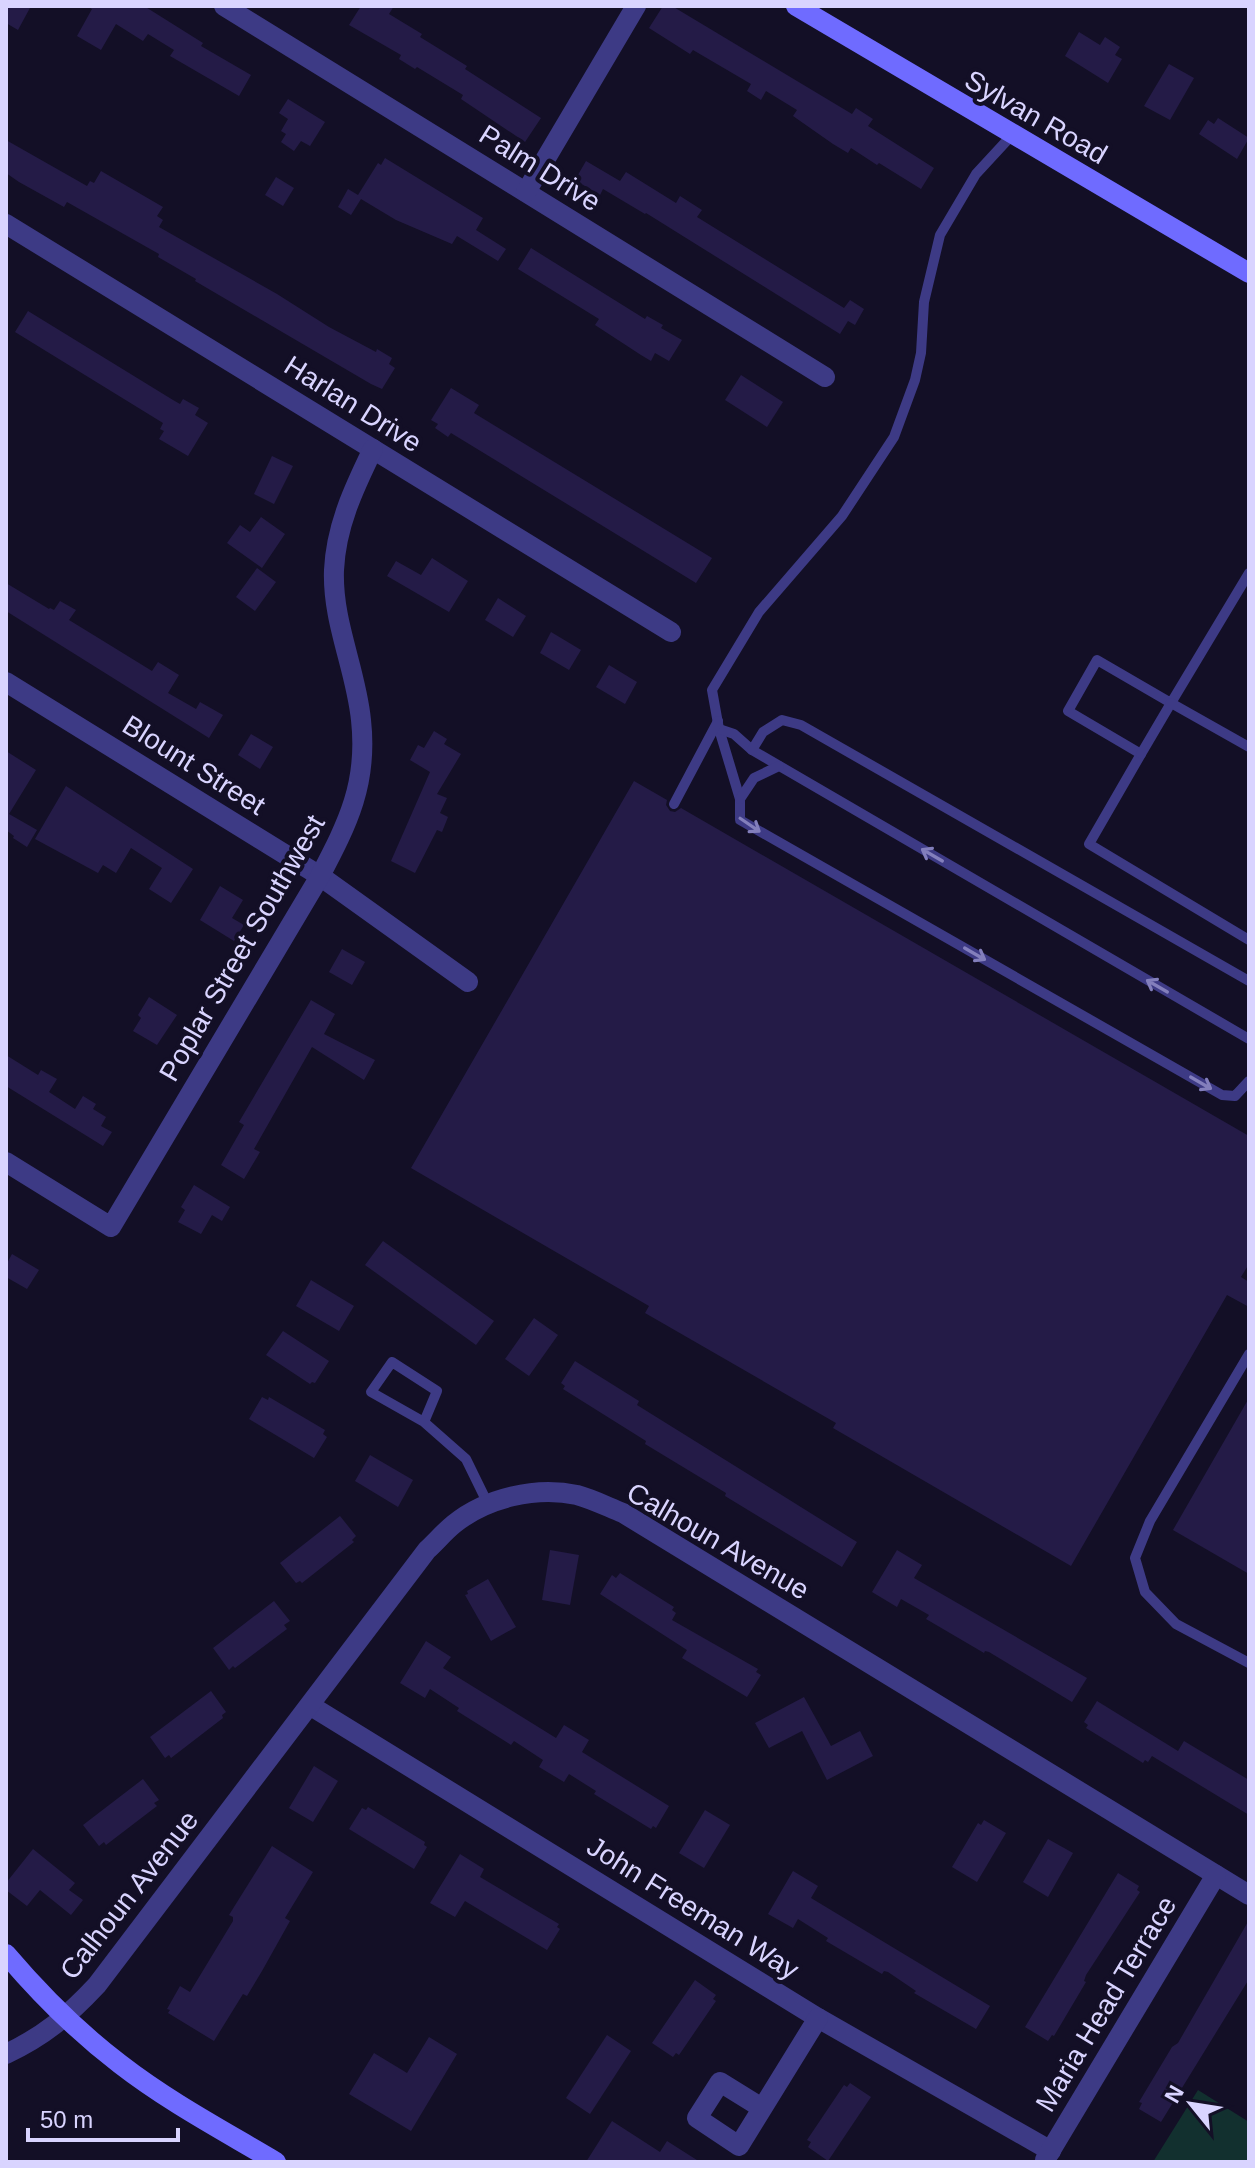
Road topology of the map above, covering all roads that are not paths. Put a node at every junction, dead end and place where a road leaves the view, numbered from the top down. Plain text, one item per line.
1 (224, 6) edge
2 (636, 6) edge
3 (796, 6) edge
4 (1012, 135) junction
5 (526, 192) junction
6 (6, 224) edge
7 (1249, 273) edge
8 (825, 377) dead end
9 (373, 449) junction
10 (1249, 573) edge
11 (671, 632) dead end
12 (6, 682) edge
13 (1171, 703) junction
14 (719, 725) junction
15 (1249, 747) edge
16 (752, 750) junction
17 (1141, 754) junction
18 (779, 766) junction
19 (740, 799) junction
20 (674, 804) dead end
21 (320, 876) junction
22 (1249, 940) edge
23 (1249, 981) edge
24 (468, 982) dead end
25 (1249, 1039) edge
26 (1249, 1081) edge
27 (6, 1162) edge
28 (1249, 1354) edge
29 (424, 1422) junction
30 (488, 1504) junction
31 (1249, 1663) edge
32 (311, 1706) junction
33 (1216, 1875) junction
34 (1249, 1895) edge
35 (6, 1954) edge
36 (66, 2018) junction
37 (818, 2018) junction
38 (6, 2054) edge
39 (762, 2108) dead end
40 (1048, 2156) edge
41 (276, 2162) edge

1 - 5 street, Palm Drive
2 - 5 street
3 - 4 main road, Sylvan Road
4 - 7 main road, Sylvan Road
4 - 14 lane
5 - 8 street, Palm Drive
6 - 9 street, Harlan Drive
9 - 11 street, Harlan Drive
9 - 21 street, Poplar Street Southwest
10 - 13 lane
12 - 21 street, Blount Street
13 - 15 lane
13 - 17 lane
13 - 17 lane
14 - 16 lane
14 - 19 lane
14 - 20 lane
16 - 18 lane
16 - 23 lane
17 - 22 lane
18 - 19 lane
25 -> 18 lane
19 -> 26 lane
21 - 24 street, Blount Street
21 - 27 street, Poplar Street Southwest
28 - 31 lane
29 - 29 lane
29 - 30 lane
30 - 32 street, Calhoun Avenue
30 - 33 street, Calhoun Avenue
32 - 36 street, Calhoun Avenue
32 - 37 street, John Freeman Way
33 - 34 street, Calhoun Avenue
33 - 40 street, Maria Head Terrace
35 - 36 main road
36 - 38 street, Calhoun Avenue
36 - 41 main road
37 - 39 street
37 - 40 street, John Freeman Way

